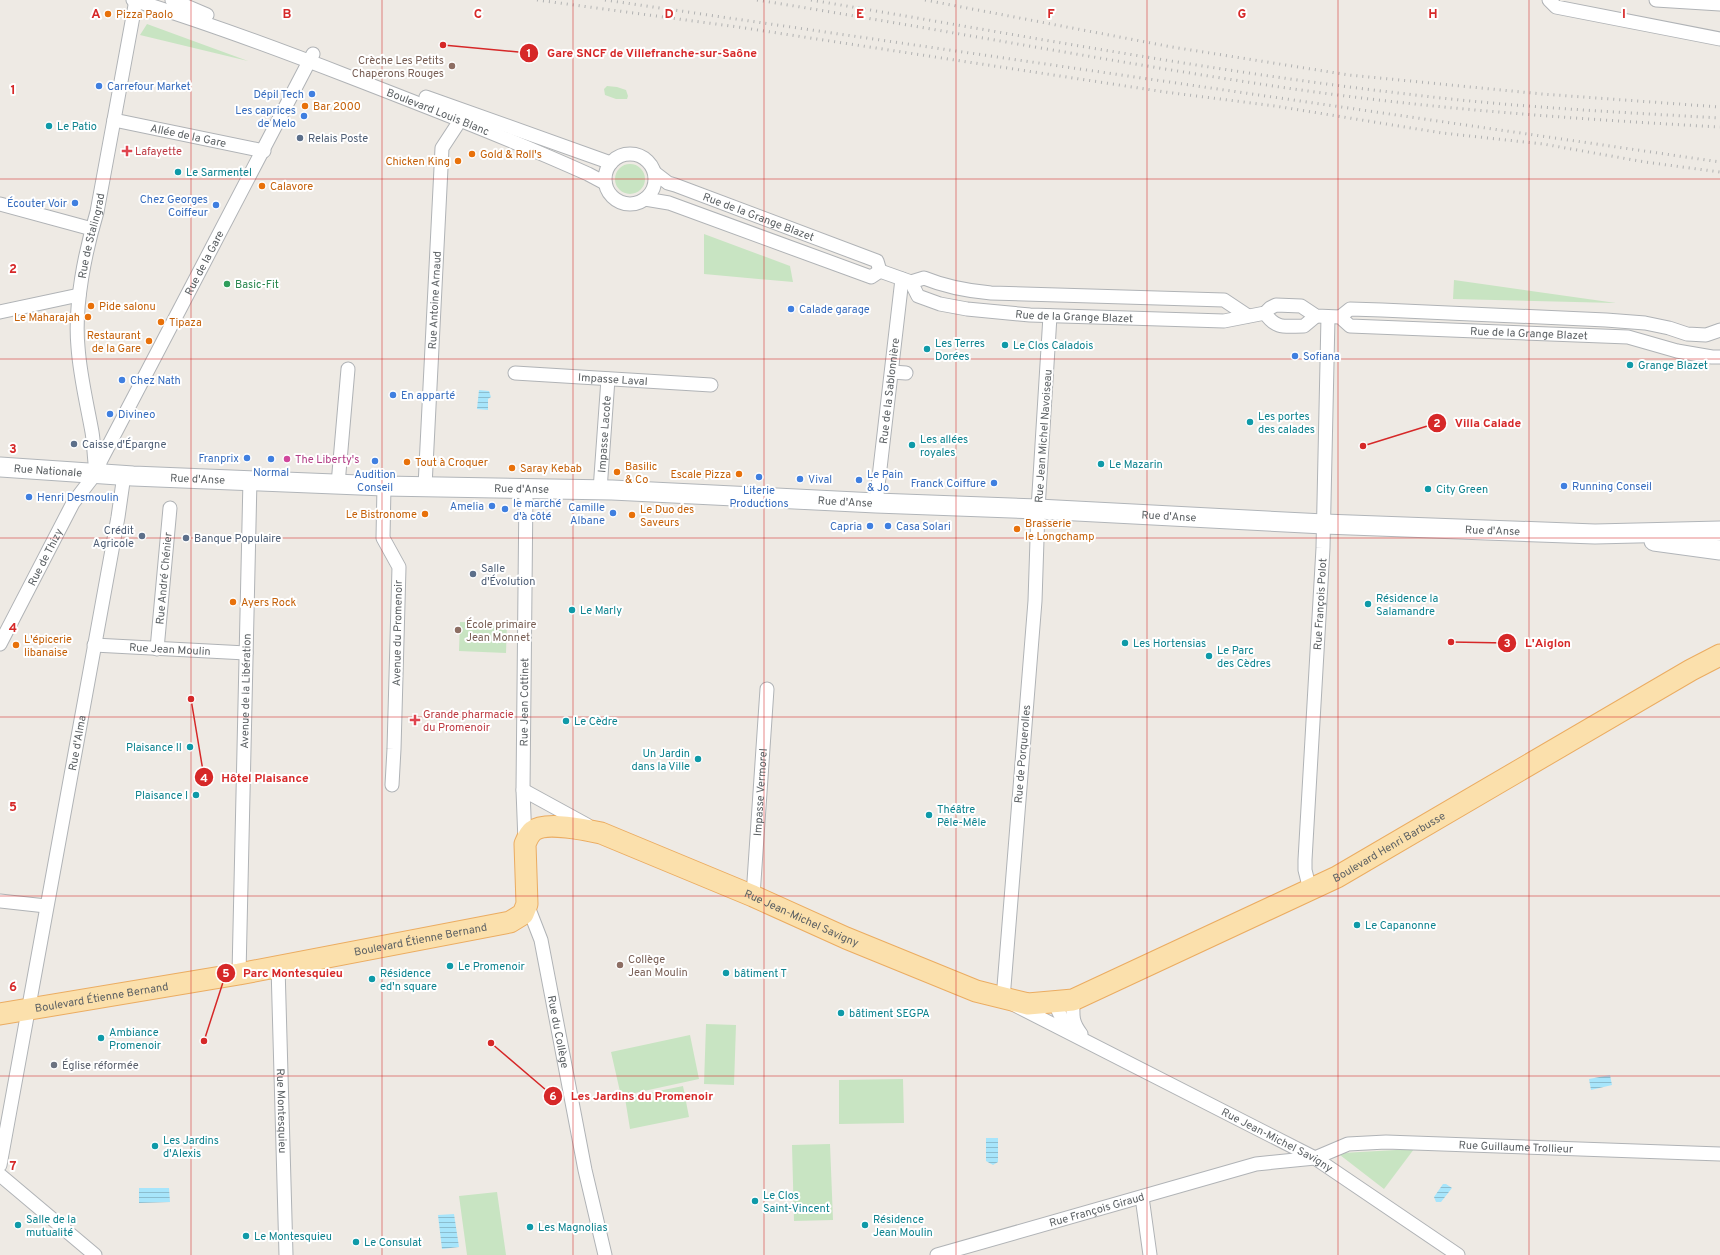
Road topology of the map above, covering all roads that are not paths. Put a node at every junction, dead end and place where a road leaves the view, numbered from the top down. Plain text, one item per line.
1 (135, 0) edge
2 (172, 0) edge
3 (1549, 0) edge
4 (1656, 0) edge
5 (1720, 4) edge
6 (1720, 38) edge
7 (311, 58) junction
8 (460, 119) junction
9 (114, 120) junction
10 (264, 150) junction
11 (611, 163) junction
12 (655, 173) junction
13 (605, 182) junction
14 (645, 199) junction
15 (0, 204) edge
16 (92, 229) junction
17 (880, 271) junction
18 (906, 281) junction
19 (79, 295) junction
20 (0, 312) edge
21 (1266, 313) junction
22 (1050, 316) junction
23 (1248, 316) junction
24 (1328, 317) junction
25 (1720, 330) edge
26 (1720, 357) edge
27 (348, 369) dead end
28 (892, 372) junction
29 (515, 373) dead end
30 (906, 373) dead end
31 (608, 379) junction
32 (711, 385) dead end
33 (0, 467) edge
34 (96, 473) junction
35 (124, 475) junction
36 (250, 479) junction
37 (338, 484) junction
38 (384, 486) junction
39 (425, 486) junction
40 (526, 488) junction
41 (600, 490) junction
42 (876, 503) junction
43 (170, 508) dead end
44 (1038, 509) junction
45 (1324, 524) junction
46 (1720, 531) edge
47 (1595, 534) junction
48 (1720, 550) edge
49 (0, 644) edge
50 (94, 646) junction
51 (1720, 646) edge
52 (157, 649) junction
53 (246, 654) junction
54 (1720, 655) edge
55 (1691, 670) junction
56 (767, 688) dead end
57 (392, 785) dead end
58 (523, 790) junction
59 (601, 833) junction
60 (525, 844) junction
61 (1310, 890) junction
62 (752, 896) junction
63 (0, 901) edge
64 (527, 904) junction
65 (46, 906) junction
66 (278, 966) junction
67 (239, 974) junction
68 (1003, 999) junction
69 (1064, 1001) junction
70 (27, 1010) junction
71 (0, 1014) edge
72 (1086, 1041) junction
73 (1286, 1143) junction
74 (1720, 1154) edge
75 (1316, 1158) junction
76 (0, 1164) edge
77 (1256, 1164) junction
78 (0, 1175) edge
79 (1142, 1197) junction
80 (95, 1255) edge
81 (286, 1255) edge
82 (605, 1255) edge
83 (937, 1255) edge
84 (1150, 1255) edge
85 (1458, 1255) edge

1 - 7 street, Boulevard Louis Blanc
1 - 9 street, Rue de Stalingrad
2 - 7 street, Boulevard Louis Blanc
3 - 6 street
4 - 5 street
7 - 8 street, Boulevard Louis Blanc
7 - 10 street, Rue de la Gare
7 - 11 street, Boulevard Louis Blanc
8 - 13 street, Boulevard Louis Blanc
8 - 39 street, Rue Antoine Arnaud
9 - 10 street, Allée de la Gare
9 - 16 street, Rue de Stalingrad
10 - 34 street, Rue de la Gare
11 - 12 street
11 - 13 street
12 - 14 street
12 - 17 street, Rue de la Grange Blazet
13 - 14 street
14 - 17 street, Rue de la Grange Blazet
15 - 16 street
16 - 19 street, Rue de Stalingrad
17 - 18 street, Rue de la Grange Blazet
18 - 22 street, Rue de la Grange Blazet
18 - 23 street, Rue de la Grange Blazet
18 - 28 street, Rue de la Sablonnière
19 - 20 street
19 - 34 street, Rue de Stalingrad
21 - 23 street, Rue de la Grange Blazet
21 - 24 street, Rue de la Grange Blazet
21 - 24 street, Rue de la Grange Blazet
22 - 23 street, Rue de la Grange Blazet
22 - 44 street, Rue Jean Michel Navoiseau
24 - 25 street, Rue de la Grange Blazet
24 - 26 street, Rue de la Grange Blazet
24 - 45 street, Rue François Polot
27 - 37 street
28 - 30 street
28 - 42 street, Rue de la Sablonnière
29 - 31 street, Impasse Laval
31 - 32 street, Impasse Laval
31 - 41 street, Impasse Lacote
33 - 34 main road, Rue Nationale
34 - 35 main road, Rue d'Anse
34 - 49 street, Rue de Thizy
35 - 36 main road, Rue d'Anse
35 - 50 street, Rue d'Alma
36 - 37 main road, Rue d'Anse
36 - 53 street, Avenue de la Libération
37 - 38 main road, Rue d'Anse
38 - 39 main road, Rue d'Anse
38 - 57 street, Avenue du Promenoir
39 - 40 main road, Rue d'Anse
40 - 41 main road, Rue d'Anse
40 - 58 street, Rue Jean Cottinet
41 - 42 main road, Rue d'Anse
42 - 44 main road, Rue d'Anse
43 - 52 street, Rue André Chénier
44 - 45 main road, Rue d'Anse
44 - 68 street, Rue de Porquerolles
45 - 47 main road, Rue d'Anse
45 - 61 street, Rue François Polot
46 - 47 main road, Rue d'Anse
47 - 48 main road, Rue d'Anse
50 - 52 street, Rue Jean Moulin
50 - 65 street, Rue d'Alma
51 - 55 main road, Boulevard Henri Barbusse
52 - 53 street, Rue Jean Moulin
53 - 67 street, Avenue de la Libération
54 - 55 main road, Boulevard Henri Barbusse
55 - 61 main road, Boulevard Henri Barbusse
56 - 62 street, Impasse Vermorel
58 - 59 street, Rue Jean-Michel Savigny
58 - 60 street, Rue Jean Cottinet
59 - 60 main road, Rue Jean-Michel Savigny
59 - 62 main road, Rue Jean-Michel Savigny
60 - 64 main road
61 - 69 main road, Boulevard Henri Barbusse
62 - 68 main road, Rue Jean-Michel Savigny
63 - 65 street
64 - 66 main road, Boulevard Étienne Bernand
64 - 82 street, Rue du Collège
65 - 70 street, Rue d'Alma
66 - 67 main road, Boulevard Étienne Bernand
66 - 81 street, Rue Montesquieu
67 - 70 main road, Boulevard Étienne Bernand
68 - 69 main road, Rue Jean-Michel Savigny
68 - 72 street, Rue Jean-Michel Savigny
69 - 72 street, Rue Jean-Michel Savigny
69 - 72 street, Rue Jean-Michel Savigny
70 - 71 main road, Boulevard Étienne Bernand
70 - 76 street, Rue d'Alma
72 - 73 street, Rue Jean-Michel Savigny
73 - 75 street, Rue Jean-Michel Savigny
73 - 77 street, Rue François Giraud
74 - 75 street, Rue Guillaume Trollieur
75 - 77 street, Rue François Giraud
75 - 85 street, Rue Jean-Michel Savigny
77 - 79 street, Rue François Giraud
78 - 80 street
79 - 83 street, Rue François Giraud
79 - 84 street

